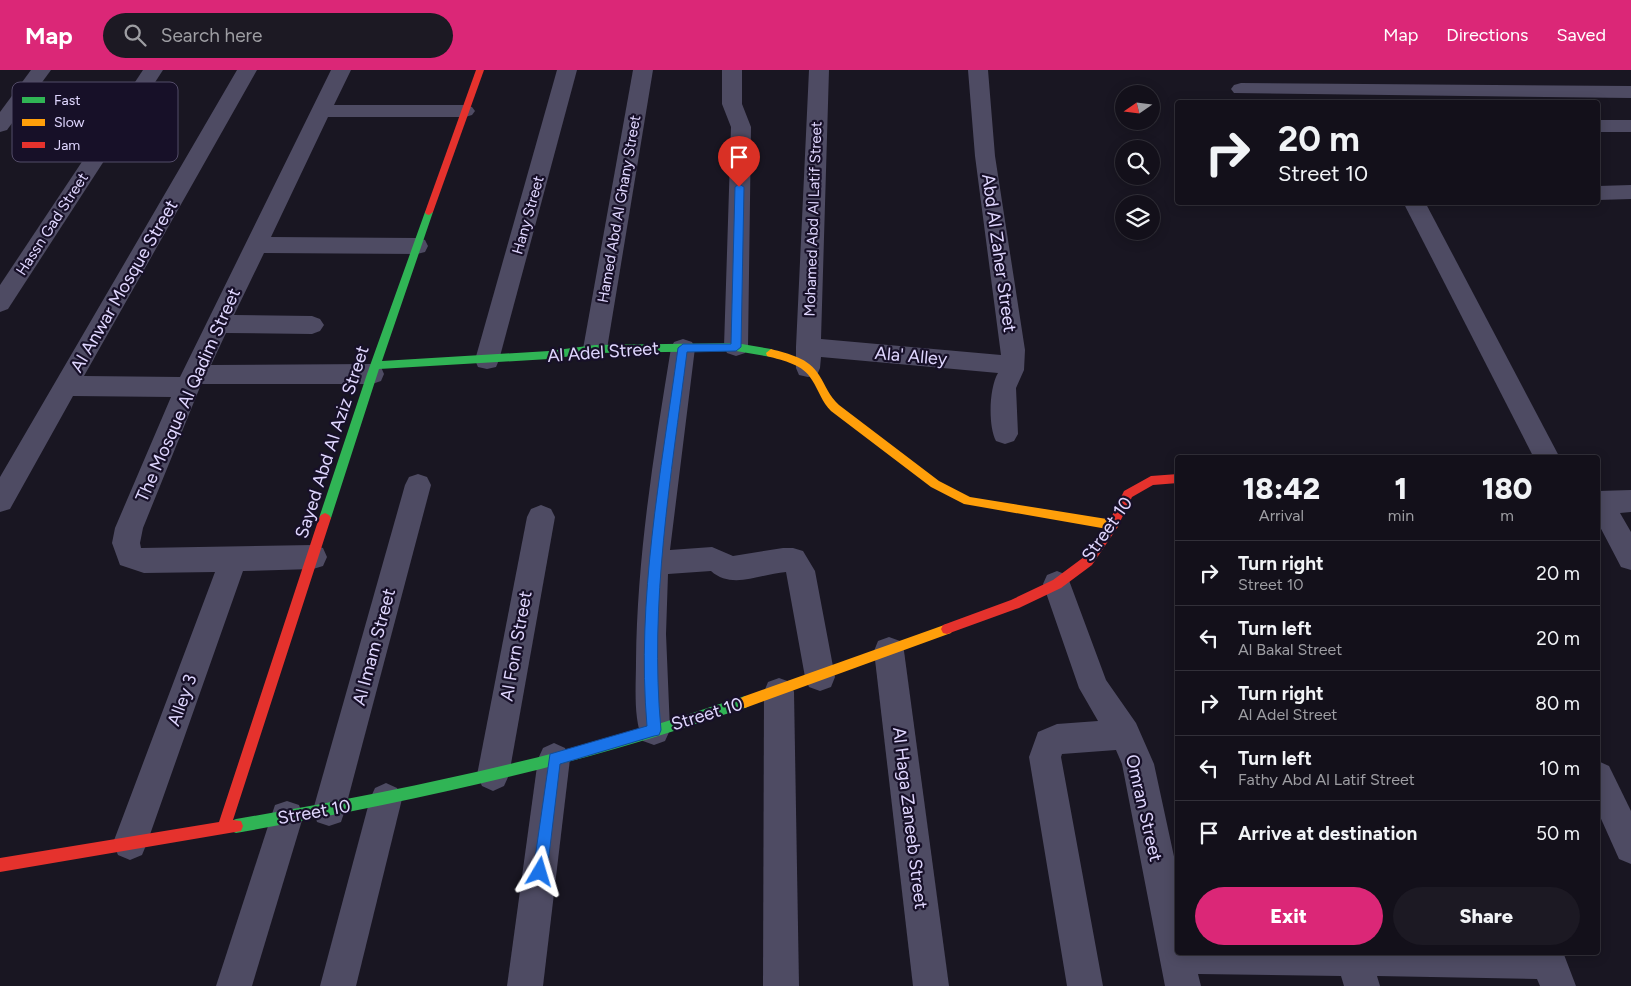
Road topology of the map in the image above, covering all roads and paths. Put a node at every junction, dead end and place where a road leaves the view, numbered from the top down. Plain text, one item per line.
1 (41, 70) edge
2 (153, 70) edge
3 (247, 70) edge
4 (341, 70) edge
5 (480, 70) edge
6 (567, 70) edge
7 (643, 70) edge
8 (732, 70) edge
9 (819, 70) edge
10 (978, 70) edge
11 (32, 82) edge
12 (145, 82) edge
13 (1241, 89) dead end
14 (1631, 92) edge
15 (12, 110) edge
16 (321, 111) junction
17 (465, 112) junction
18 (0, 126) edge
19 (1600, 126) edge
20 (1631, 126) edge
21 (93, 162) edge
22 (1631, 192) edge
23 (1600, 193) edge
24 (1416, 205) edge
25 (258, 244) junction
26 (417, 246) junction
27 (0, 303) edge
28 (218, 324) junction
29 (312, 325) dead end
30 (736, 347) junction
31 (683, 348) junction
32 (595, 349) junction
33 (487, 360) junction
34 (1013, 365) junction
35 (811, 366) junction
36 (374, 370) junction
37 (191, 381) junction
38 (66, 386) junction
39 (1005, 434) dead end
40 (1545, 455) edge
41 (1175, 478) edge
42 (418, 485) dead end
43 (0, 501) edge
44 (1631, 501) edge
45 (1600, 502) edge
46 (1600, 504) edge
47 (541, 517) dead end
48 (1113, 525) junction
49 (313, 557) junction
50 (234, 558) junction
51 (1631, 558) edge
52 (655, 563) junction
53 (1057, 584) junction
54 (889, 651) junction
55 (820, 677) junction
56 (779, 692) junction
57 (654, 730) junction
58 (1125, 734) junction
59 (554, 759) junction
60 (493, 775) junction
61 (1600, 781) edge
62 (386, 799) junction
63 (329, 810) junction
64 (286, 817) junction
65 (224, 827) junction
66 (130, 843) junction
67 (1631, 847) edge
68 (1, 867) edge
69 (1175, 946) edge
70 (1177, 955) edge
71 (1356, 966) edge
72 (1550, 966) edge
73 (1180, 971) edge
74 (234, 986) edge
75 (338, 986) edge
76 (525, 986) edge
77 (781, 986) edge
78 (931, 986) edge
79 (1086, 986) edge

1 - 11 street
2 - 12 street, Hassn Gad Street
3 - 38 street, Al Anwar Mosque Street
4 - 16 street, The Mosque Al Qadim Street
5 - 17 street, Sayed Abd Al Aziz Street
6 - 33 street, Hany Street
7 - 32 street, Hamed Abd Al Ghany Street
8 - 30 street
9 - 35 street, Mohamed Abd Al Latif Street
10 - 34 street, Abd Al Zaher Street
13 - 14 street
15 - 18 street
16 - 17 street
16 - 25 street, The Mosque Al Qadim Street
17 - 26 street, Sayed Abd Al Aziz Street
19 - 20 street
21 - 27 street, Hassn Gad Street
22 - 23 street
24 - 40 street
25 - 26 street
25 - 28 street, The Mosque Al Qadim Street
26 - 36 street, Sayed Abd Al Aziz Street
28 - 29 street
28 - 37 street, The Mosque Al Qadim Street
30 - 31 street, Al Adel Street
30 - 35 street, Al Adel Street
31 - 32 street, Al Adel Street
31 - 52 street
32 - 33 street, Al Adel Street
33 - 36 street, Al Adel Street
34 - 35 street, Ala' Alley
34 - 39 street, Abd Al Zaher Street
35 - 48 street
36 - 37 street, Al Adel Street
36 - 49 street, Sayed Abd Al Aziz Street
37 - 38 street, Al Adel Street
37 - 50 street, The Mosque Al Qadim Street
38 - 43 street, Al Anwar Mosque Street
41 - 48 street, Street 10
42 - 63 street, Al Imam Street
44 - 45 street
46 - 51 street
47 - 60 street, Al Forn Street
48 - 53 street, Street 10
49 - 50 street, The Mosque Al Qadim Street
49 - 65 street, Sayed Abd Al Aziz Street
50 - 66 street, Alley 3
52 - 55 street
52 - 57 street
53 - 54 street, Street 10
53 - 58 street, Omran Street
54 - 55 street, Street 10
54 - 78 street, Al Haga Zaneeb Street
55 - 56 street, Street 10
56 - 57 street, Street 10
56 - 77 street
57 - 59 street, Street 10
58 - 69 street, Omran Street
58 - 79 street
59 - 60 street, Street 10
59 - 76 street
60 - 62 street, Street 10
61 - 67 street
62 - 63 street, Street 10
62 - 75 street
63 - 64 street, Street 10
64 - 65 street, Street 10
64 - 74 street
65 - 66 street, Street 10
66 - 68 street, Street 10
70 - 73 street, Omran Street
71 - 72 street
71 - 73 street

